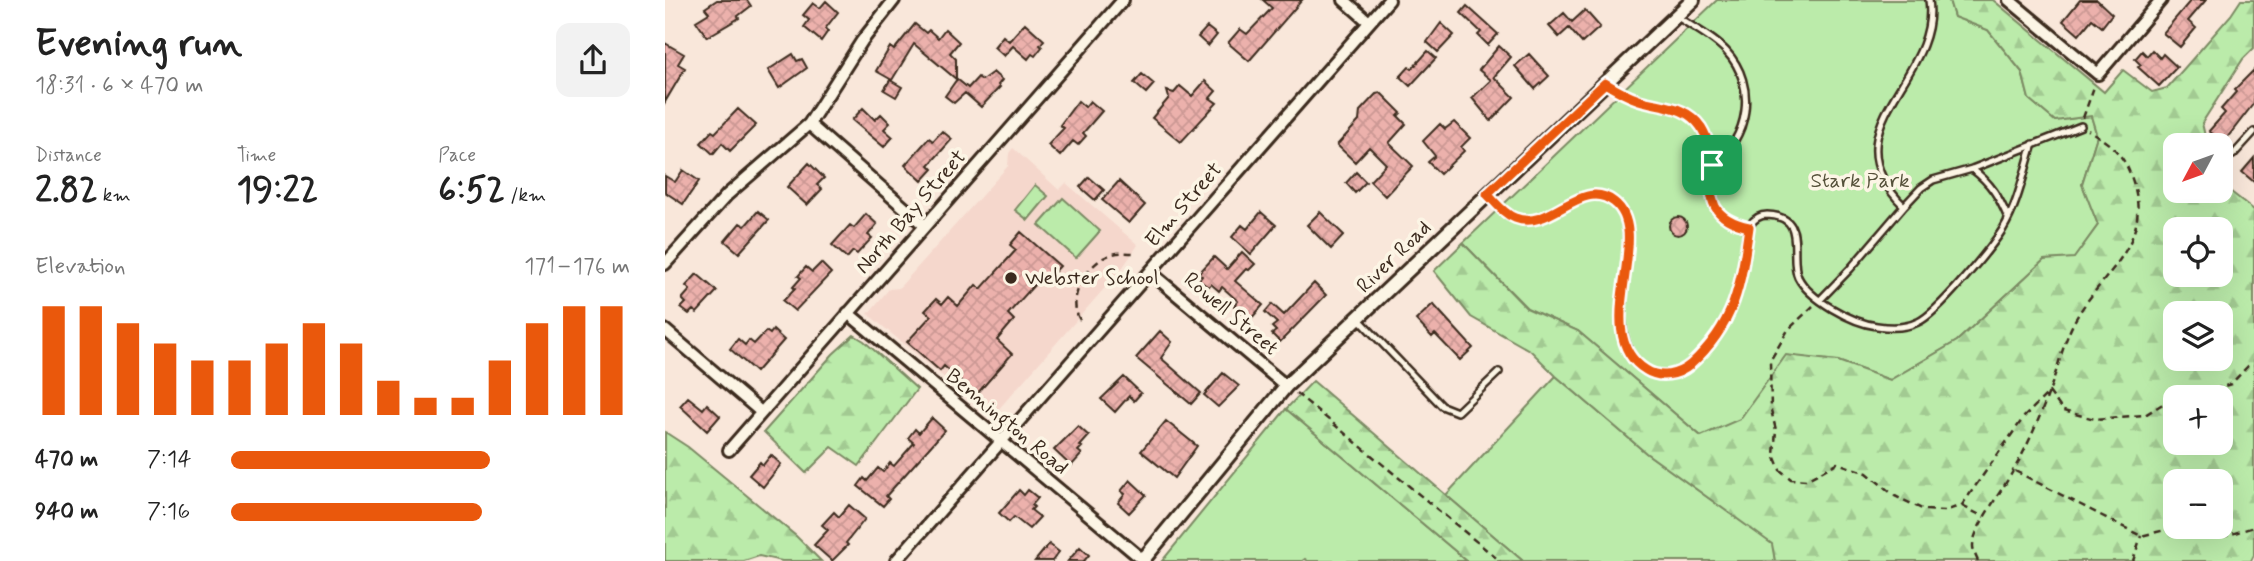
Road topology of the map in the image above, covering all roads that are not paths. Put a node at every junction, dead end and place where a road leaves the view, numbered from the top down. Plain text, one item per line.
1 (894, 0) edge
2 (1123, 0) edge
3 (1344, 0) edge
4 (1389, 0) edge
5 (1693, 0) edge
6 (1929, 0) edge
7 (2009, 0) edge
8 (2161, 0) edge
9 (1676, 16) junction
10 (1369, 22) junction
11 (1605, 83) junction
12 (809, 124) junction
13 (2081, 126) road end
14 (2254, 132) edge
15 (2033, 144) junction
16 (2233, 155) dead end
17 (1712, 165) junction
18 (1972, 169) junction
19 (1487, 194) junction
20 (1904, 206) junction
21 (2008, 218) junction
22 (924, 225) junction
23 (1749, 227) junction
24 (665, 264) edge
25 (1150, 272) junction
26 (1820, 300) junction
27 (848, 313) junction
28 (1358, 318) junction
29 (665, 330) edge
30 (1499, 372) dead end
31 (1291, 389) junction
32 (761, 412) junction
33 (1000, 442) junction
34 (729, 450) dead end
35 (896, 561) edge
36 (1142, 561) edge

1 - 12 street
2 - 22 street, North Bay Street
3 - 10 street
4 - 10 street, Elm Street
5 - 9 street, River Road
6 - 20 lane
7 - 8 street
9 - 11 street, River Road
9 - 17 lane
10 - 25 street, Elm Street
11 - 17 lane
11 - 19 street, River Road
12 - 22 street
12 - 24 street
13 - 15 lane
14 - 16 lane
15 - 18 lane
15 - 21 lane
17 - 23 lane
18 - 20 lane
18 - 21 lane
19 - 23 lane
19 - 28 street, River Road
20 - 26 lane
21 - 26 lane
22 - 27 street, North Bay Street
23 - 26 lane
25 - 31 street, Rowell Street
25 - 33 street, Elm Street
27 - 32 street, North Bay Street
27 - 33 street, Bennington Road
28 - 30 lane
28 - 31 street, River Road
29 - 32 street
31 - 36 street, River Road
32 - 34 street, North Bay Street
33 - 35 street, Elm Street
33 - 36 street, Bennington Road

